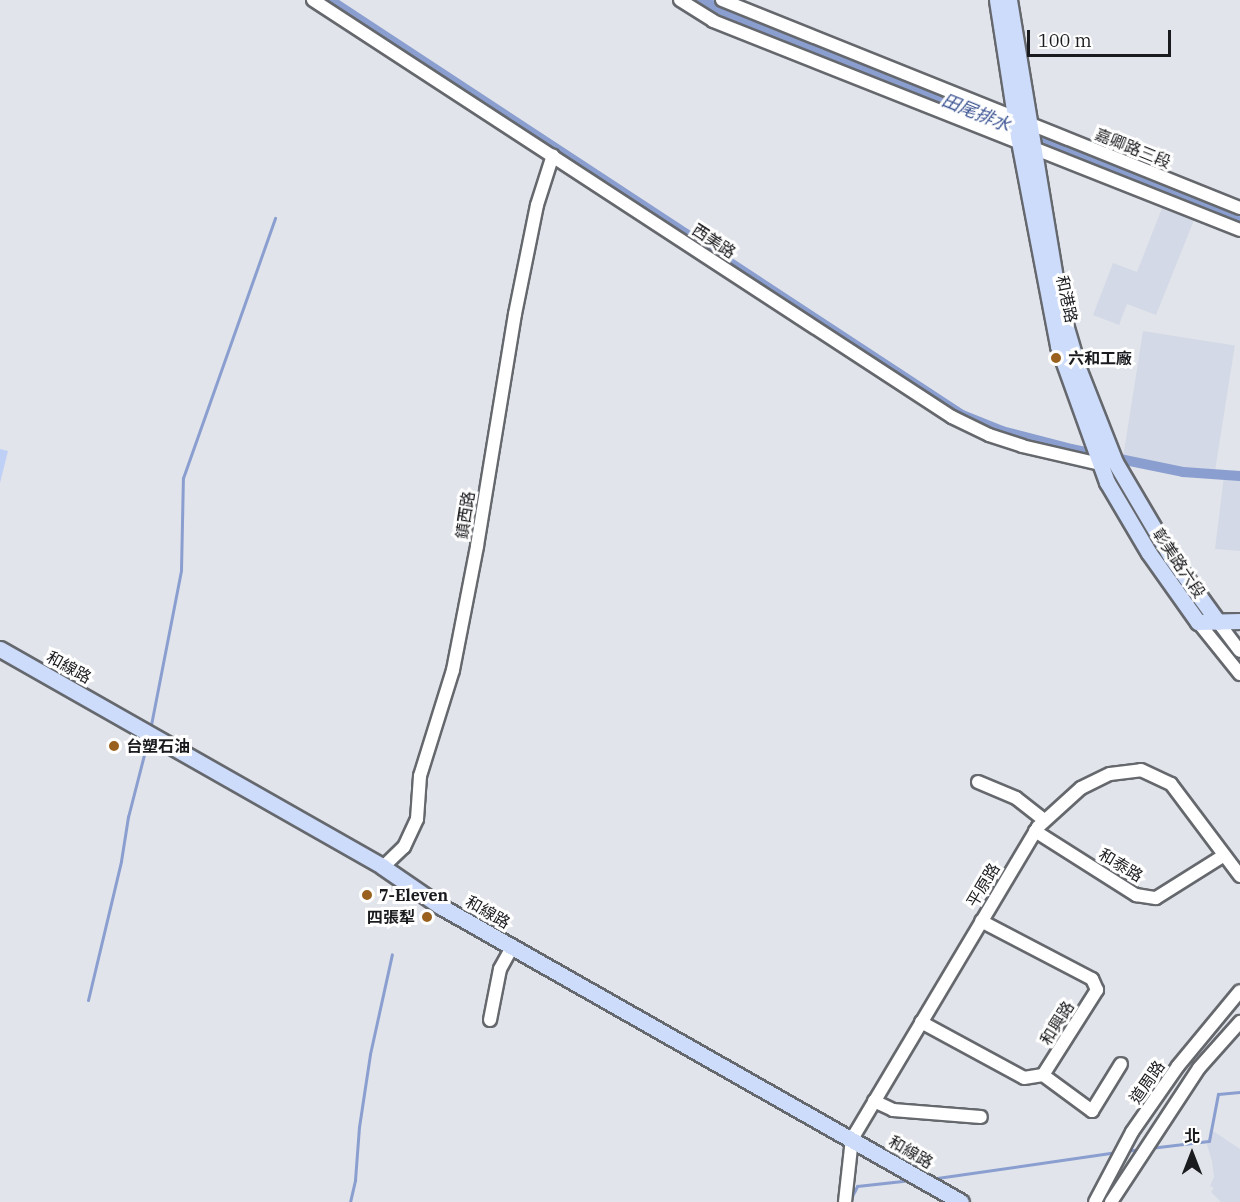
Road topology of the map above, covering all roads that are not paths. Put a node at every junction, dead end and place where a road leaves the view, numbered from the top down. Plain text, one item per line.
1 (313, 0) edge
2 (680, 0) edge
3 (997, 0) edge
4 (1009, 0) edge
5 (723, 1) edge
6 (713, 21) junction
7 (1024, 131) junction
8 (553, 155) junction
9 (1240, 208) edge
10 (1240, 230) edge
11 (1106, 457) junction
12 (1164, 544) junction
13 (1149, 553) junction
14 (1218, 621) junction
15 (1240, 621) edge
16 (1198, 622) junction
17 (0, 649) edge
18 (1240, 651) edge
19 (1240, 674) edge
20 (978, 782) dead end
21 (1044, 820) junction
22 (1035, 831) junction
23 (1223, 856) junction
24 (383, 867) junction
25 (1240, 876) edge
26 (981, 921) junction
27 (512, 947) junction
28 (1240, 991) edge
29 (490, 1020) dead end
30 (921, 1022) junction
31 (1240, 1022) edge
32 (1121, 1064) dead end
33 (1043, 1075) junction
34 (874, 1101) junction
35 (981, 1117) dead end
36 (852, 1139) junction
37 (845, 1202) edge
38 (961, 1202) edge
39 (1095, 1202) edge
40 (1111, 1202) edge

1 - 8 street, 西美路
2 - 6 street
3 - 7 main road, 和港路
4 - 7 main road, 和港路
5 - 6 street
5 - 7 street
6 - 7 street
7 - 9 street, 嘉卿路三段
7 - 10 street
7 - 11 main road, 和港路
8 - 11 street, 西美路
8 - 24 street, 鎮西路
11 - 12 main road, 彰美路六段
11 - 13 main road, 彰美路六段
12 - 13 main road
12 - 14 main road, 彰美路六段
13 - 16 main road, 彰美路六段
14 - 15 main road
14 - 16 main road
14 - 18 street, 彰美路六段
16 - 19 street, 彰美路六段
17 - 24 main road, 和線路
20 - 21 street
21 - 22 street, 平原路
21 - 23 street, 平原路
22 - 23 street, 和泰路
22 - 26 street, 平原路
23 - 25 street, 平原路
24 - 27 main road, 和線路
26 - 30 street, 平原路
26 - 33 street, 和興路
27 - 29 street
27 - 36 main road, 和線路
28 - 39 street, 道周路
30 - 33 street
30 - 34 street, 平原路
31 - 40 street
32 - 33 street
34 - 35 street
34 - 36 street, 平原路
36 - 37 street, 平原路
36 - 38 main road, 和線路

